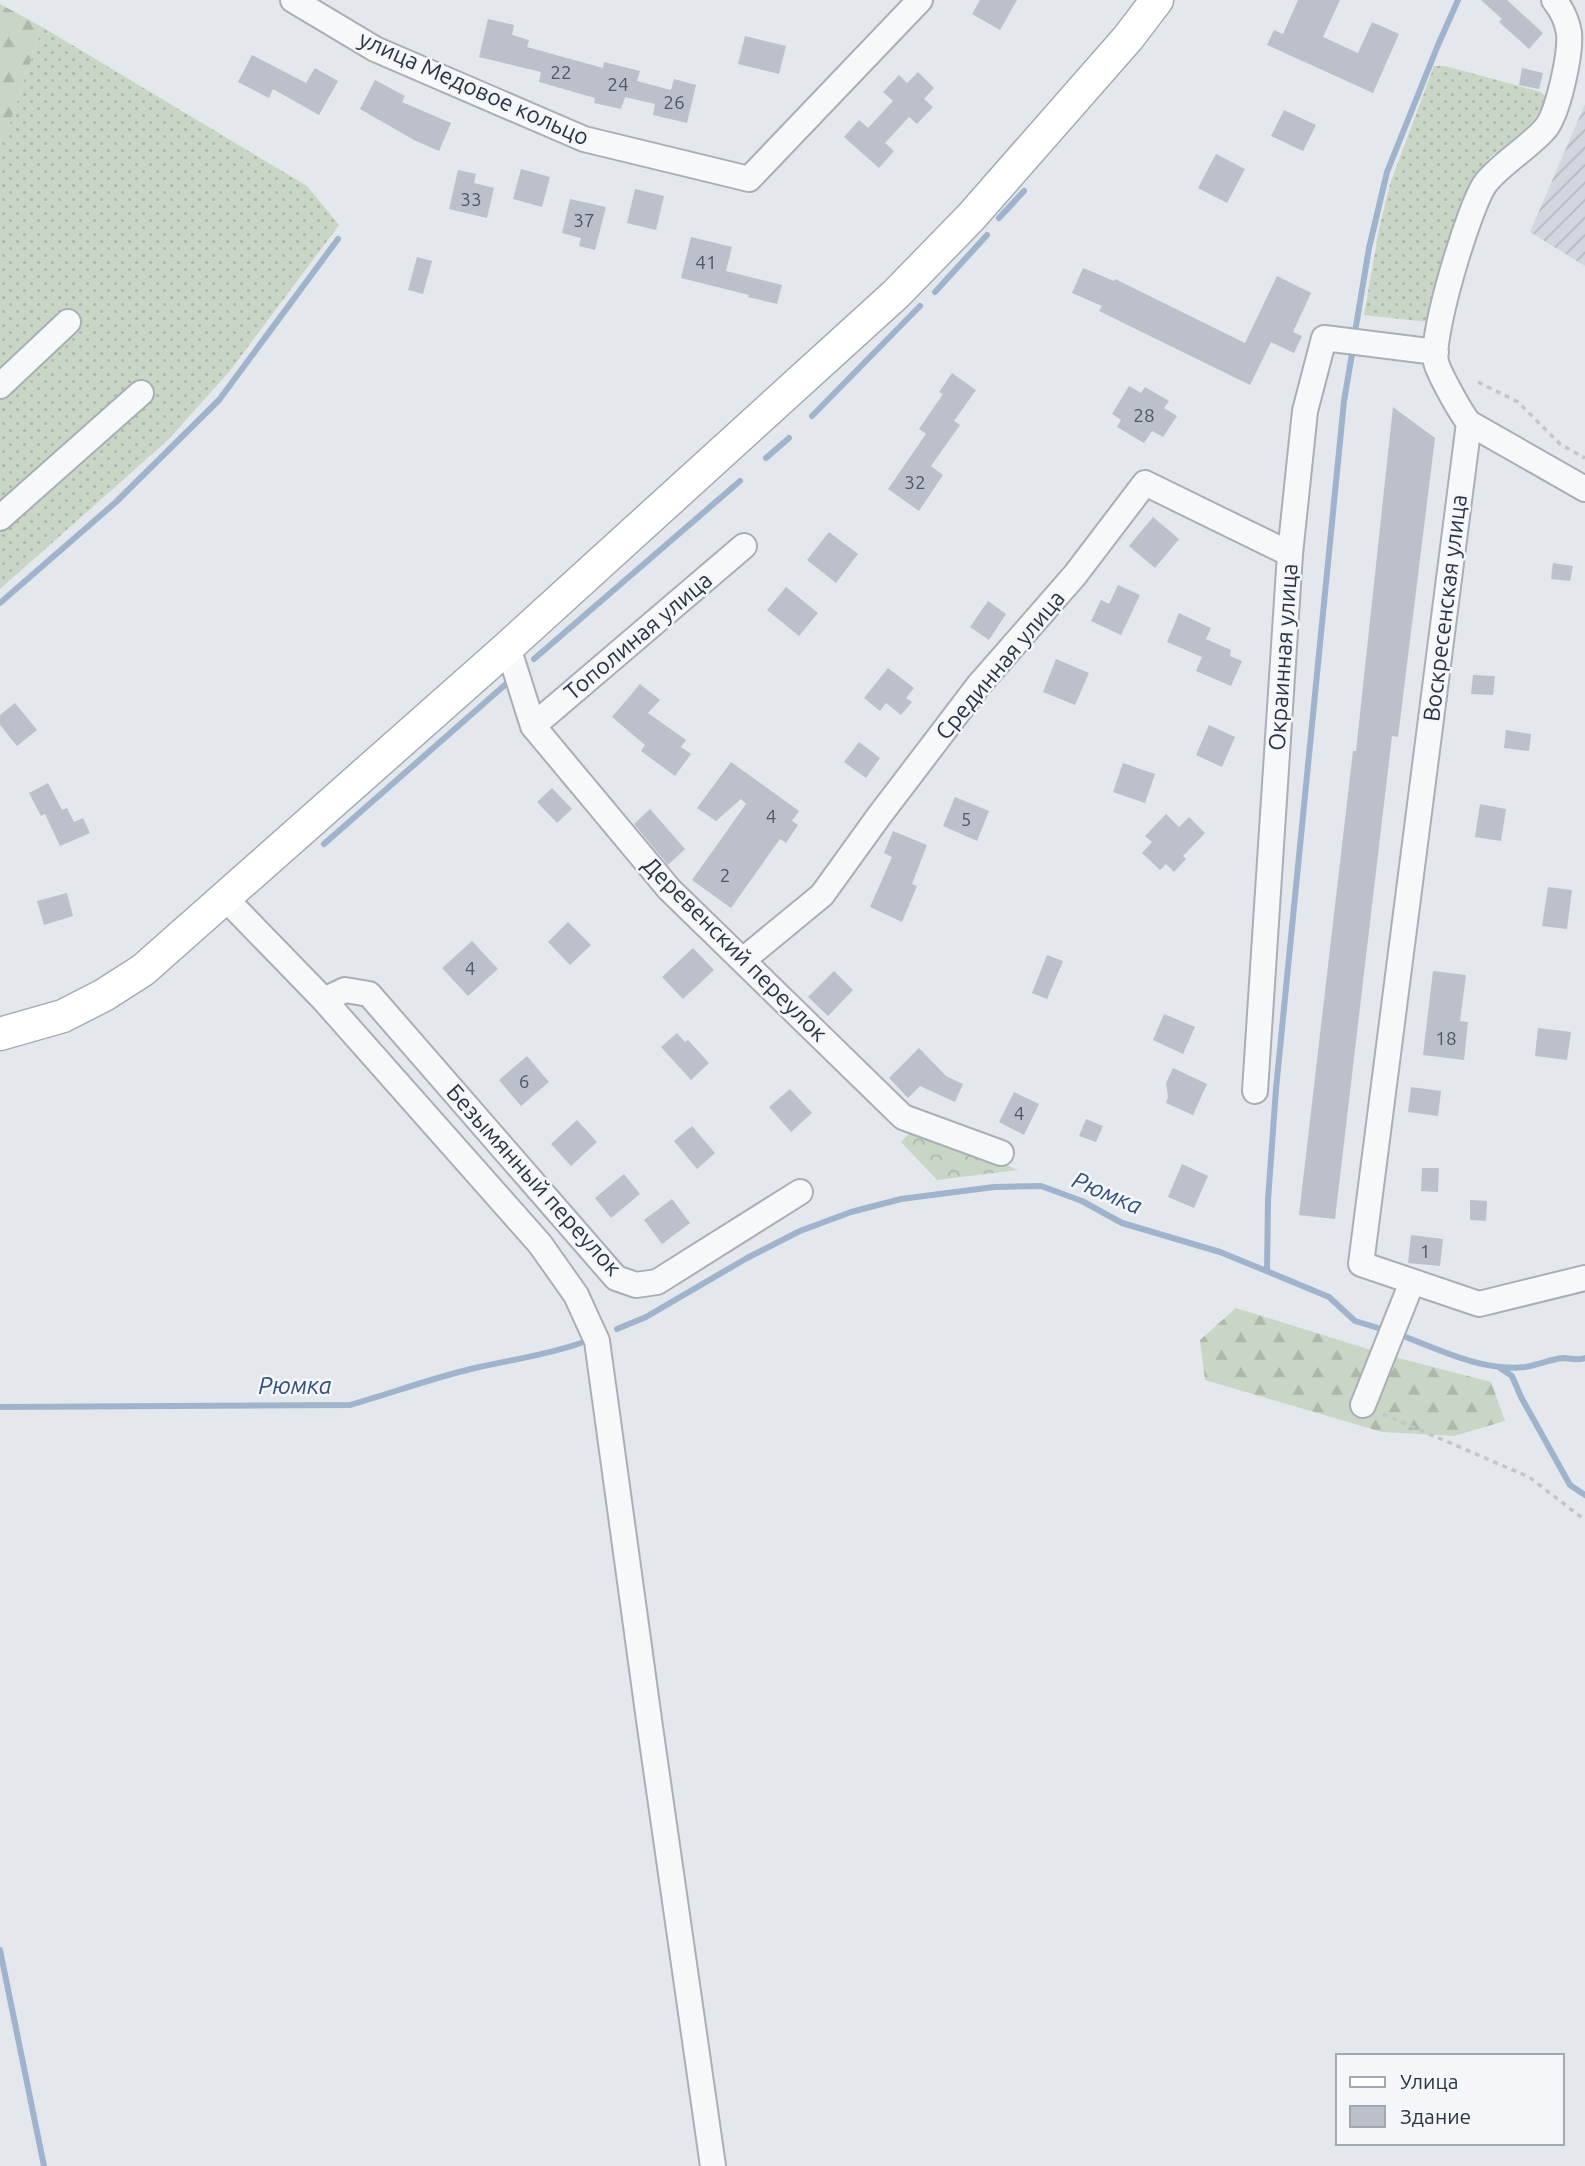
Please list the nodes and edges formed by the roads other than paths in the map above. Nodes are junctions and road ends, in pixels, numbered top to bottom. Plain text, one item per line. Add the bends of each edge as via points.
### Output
1 (293, 0) edge
2 (920, 0) edge
3 (1157, 0) edge
4 (1554, 0) edge
5 (1575, 74) edge
6 (68, 322) dead end
7 (1436, 352) junction
8 (0, 386) edge
9 (141, 393) dead end
10 (1469, 423) junction
11 (1585, 489) edge
12 (0, 518) edge
13 (744, 546) dead end
14 (1290, 554) junction
15 (508, 647) junction
16 (533, 726) junction
17 (225, 898) junction
18 (743, 960) junction
19 (324, 1000) junction
20 (0, 1034) edge
21 (1255, 1091) dead end
22 (1001, 1153) dead end
23 (800, 1192) dead end
24 (1585, 1278) edge
25 (1412, 1282) junction
26 (1363, 1405) road end
27 (713, 2166) edge

1 - 2 street, улица Медовое кольцо via 375,49 584,139 749,179
3 - 15 main road via 994,192 896,295
4 - 5 street via 1563,12
5 - 7 street via 1546,129 1486,183 1470,213 1436,333
6 - 8 street
7 - 10 street via 1436,362
7 - 14 street, Окраинная улица via 1324,338 1305,411
9 - 12 street
10 - 11 street
10 - 25 street, Воскресенская улица via 1361,1264
13 - 16 street, Тополиная улица
14 - 18 street, Срединная улица via 1145,482 1075,575 978,686 822,895
14 - 21 street, Окраинная улица
15 - 16 street, Деревенский переулок
15 - 17 main road
16 - 18 street, Деревенский переулок via 669,889
17 - 19 street
17 - 20 main road via 143,970 104,995 63,1016
18 - 22 street, Деревенский переулок via 903,1117
19 - 23 street, Безымянный переулок via 345,990 369,994 617,1278 636,1285 657,1282
19 - 27 street via 540,1244 576,1294 597,1341
24 - 25 street via 1479,1304
25 - 26 street

